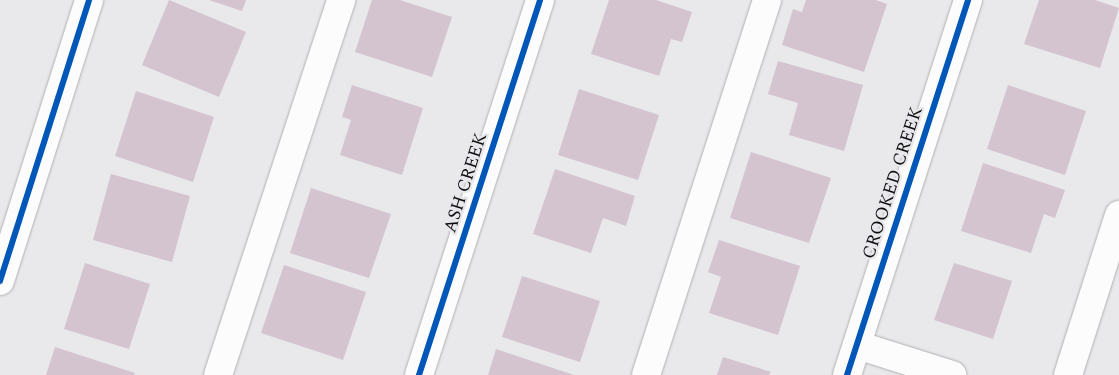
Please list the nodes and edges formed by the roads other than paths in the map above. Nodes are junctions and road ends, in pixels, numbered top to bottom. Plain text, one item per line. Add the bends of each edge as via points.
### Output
1 (89, 0) edge
2 (342, 0) edge
3 (540, 0) edge
4 (767, 0) edge
5 (968, 0) edge
6 (1119, 215) edge
7 (0, 281) edge
8 (856, 345) junction
9 (218, 375) edge
10 (420, 375) edge
11 (646, 375) edge
12 (847, 375) edge
13 (952, 375) edge
14 (1068, 375) edge

1 - 7 street
2 - 9 street
3 - 10 street, ASH CREEK
4 - 11 street
5 - 8 street, CROOKED CREEK
6 - 14 street
8 - 12 street, CROOKED CREEK
8 - 13 street

